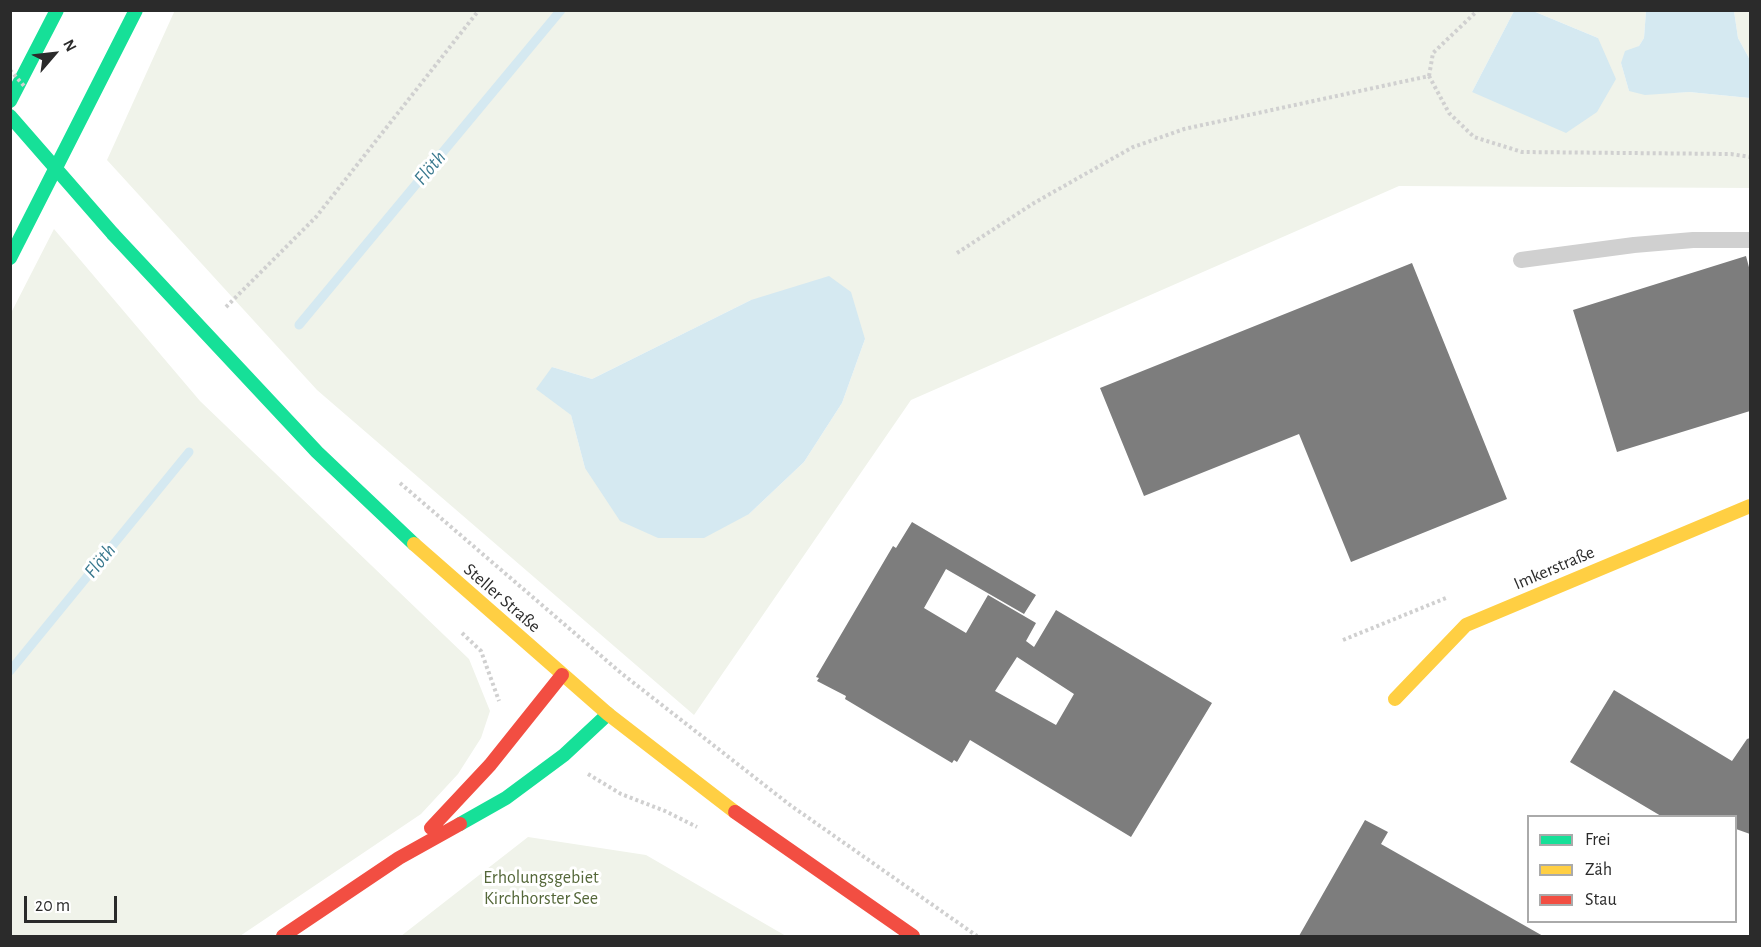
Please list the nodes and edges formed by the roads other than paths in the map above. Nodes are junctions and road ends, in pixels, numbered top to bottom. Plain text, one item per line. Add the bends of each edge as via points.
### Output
1 (57, 10) edge
2 (136, 10) edge
3 (10, 101) edge
4 (10, 116) edge
5 (1750, 240) edge
6 (10, 258) edge
7 (1521, 260) dead end
8 (1750, 506) edge
9 (562, 675) junction
10 (1395, 699) dead end
11 (608, 714) junction
12 (399, 858) junction
13 (283, 936) edge
14 (913, 936) edge

1 - 3 main road
2 - 6 main road
4 - 9 main road, Steller Straße, bridge via 113,234 318,452 414,544
5 - 7 lane via 1634,245
8 - 10 main road, Imkerstraße via 1466,625
9 - 11 main road, Steller Straße
9 - 12 main road via 490,765
11 - 12 main road via 564,755 506,798
11 - 14 main road, Steller Straße via 729,808
12 - 13 main road

